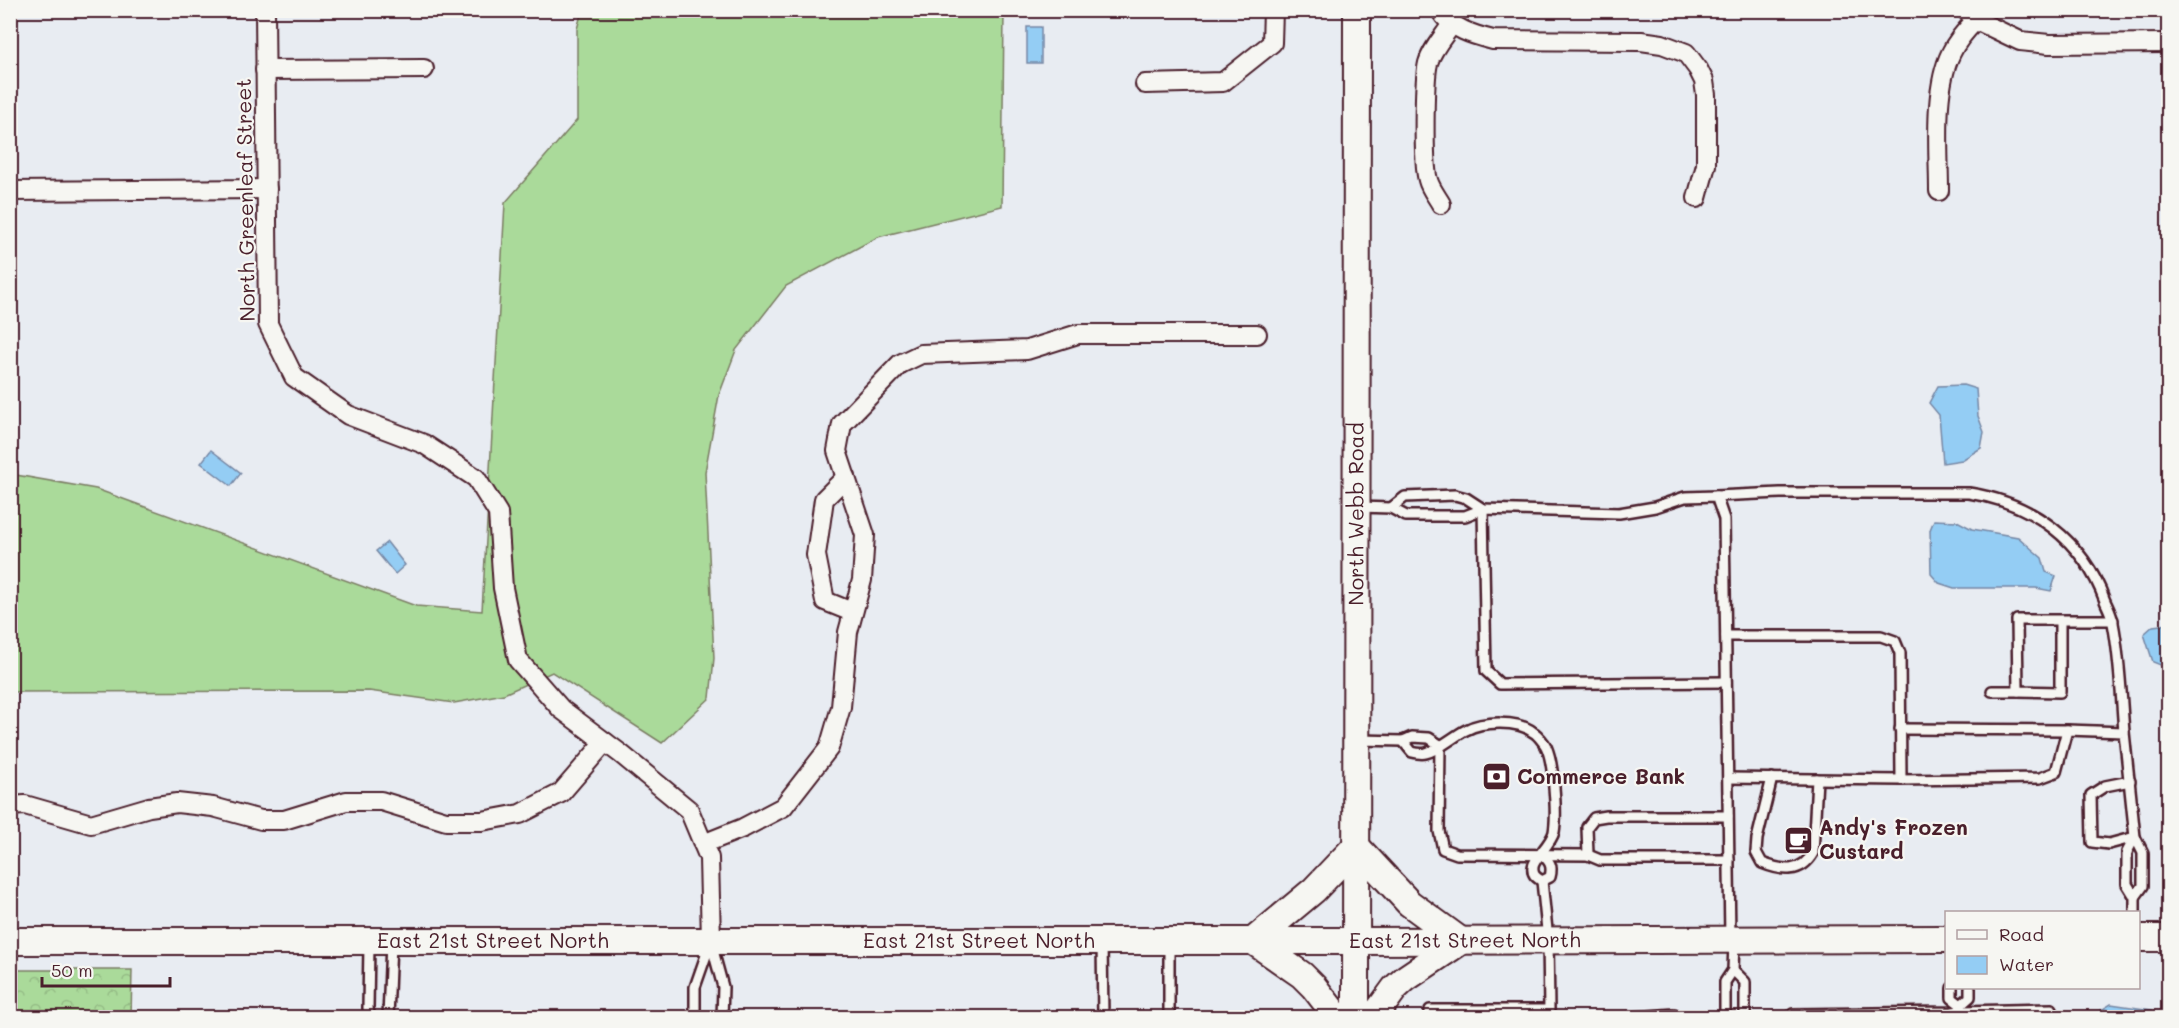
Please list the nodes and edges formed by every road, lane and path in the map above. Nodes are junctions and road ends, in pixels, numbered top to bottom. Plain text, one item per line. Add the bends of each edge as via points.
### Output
1 (264, 10) edge
2 (1273, 10) edge
3 (1357, 10) edge
4 (1971, 15) edge
5 (1446, 17) edge
6 (2169, 43) edge
7 (424, 69) dead end
8 (265, 70) junction
9 (1145, 84) dead end
10 (267, 189) junction
11 (10, 191) edge
12 (1938, 191) dead end
13 (1697, 198) dead end
14 (1441, 204) dead end
15 (1257, 334) dead end
16 (846, 477) junction
17 (1716, 496) junction
18 (1357, 507) junction
19 (1391, 508) junction
20 (1483, 509) junction
21 (852, 612) junction
22 (2113, 620) junction
23 (2060, 621) junction
24 (1726, 636) junction
25 (1726, 682) junction
26 (1992, 691) dead end
27 (2018, 691) junction
28 (1900, 729) junction
29 (2067, 730) junction
30 (2124, 732) junction
31 (1356, 740) junction
32 (1403, 741) junction
33 (605, 742) junction
34 (1440, 745) junction
35 (1728, 778) junction
36 (1772, 778) junction
37 (1817, 778) junction
38 (1901, 780) junction
39 (2130, 781) junction
40 (10, 806) edge
41 (1728, 816) junction
42 (2135, 837) junction
43 (703, 844) junction
44 (1356, 846) junction
45 (1542, 854) junction
46 (1588, 855) junction
47 (1729, 860) junction
48 (1542, 881) junction
49 (2135, 897) junction
50 (2135, 911) edge
51 (2140, 938) edge
52 (2169, 938) edge
53 (1945, 939) edge
54 (1548, 940) junction
55 (1732, 940) junction
56 (10, 941) edge
57 (380, 941) junction
58 (711, 941) junction
59 (1102, 941) junction
60 (1169, 941) junction
61 (1253, 941) junction
62 (1356, 941) junction
63 (1461, 941) junction
64 (1733, 970) junction
65 (1952, 989) edge
66 (1970, 989) edge
67 (2052, 1009) dead end
68 (1957, 1011) edge
69 (1465, 1014) edge
70 (1487, 1014) edge
71 (1507, 1014) edge
72 (1528, 1014) edge
73 (1551, 1014) edge
74 (1892, 1015) edge
75 (1843, 1016) edge
76 (370, 1017) edge
77 (388, 1017) edge
78 (695, 1017) edge
79 (722, 1017) edge
80 (1103, 1017) edge
81 (1169, 1017) edge
82 (1338, 1017) edge
83 (1356, 1017) edge
84 (1373, 1017) edge
85 (1430, 1017) edge
86 (1622, 1017) edge
87 (1679, 1017) edge
88 (1725, 1017) edge
89 (1745, 1017) edge
90 (1793, 1017) edge

1 - 8 street, North Greenleaf Street
2 - 9 street via 1272,43 1223,82
3 - 18 main road, North Webb Road
4 - 6 street via 2020,41
4 - 12 street via 1951,52 1940,88
5 - 13 street via 1473,35 1493,40 1641,41 1686,53 1704,81 1706,96 1706,165
5 - 14 street via 1428,64 1426,83 1425,157 1428,180
7 - 8 street
8 - 10 street, North Greenleaf Street
10 - 11 street
10 - 33 street, North Greenleaf Street via 268,324 294,377 348,415 424,444 476,478 498,513 503,588 518,660 561,709
15 - 16 street via 1078,334 1027,350 921,354 900,364 842,424 837,452
16 - 21 street via 865,535 862,580
16 - 21 street via 824,499 816,555 825,601
17 - 20 lane via 1685,497 1619,513
17 - 22 lane via 1969,493 1995,497 2037,517 2076,548 2099,585
17 - 24 lane via 1724,519
18 - 19 lane
18 - 31 main road, North Webb Road
19 - 20 lane via 1406,516 1465,516
19 - 20 lane via 1405,497 1455,495
20 - 25 lane via 1486,671 1500,684
21 - 43 street via 841,707 829,748 783,807
22 - 23 lane
22 - 30 lane
23 - 27 lane via 2018,620
23 - 27 lane via 2060,692
24 - 25 lane
24 - 28 lane via 1881,636 1895,641 1900,653
25 - 35 lane
26 - 27 lane
28 - 29 lane
28 - 38 lane
29 - 30 lane
29 - 38 lane via 2056,772 2040,778
30 - 39 lane
31 - 32 lane
31 - 44 main road, North Webb Road
32 - 34 lane via 1429,738
32 - 34 lane via 1412,752 1425,754
33 - 40 street via 561,793 520,814 482,821 446,821 381,801 346,801 284,820 261,820 213,807 177,803 91,824 25,806
33 - 43 street, North Greenleaf Street via 689,810
34 - 45 lane via 1439,831 1443,849 1457,854
34 - 45 lane via 1469,728 1487,724 1517,724 1532,731 1546,745 1554,833
35 - 36 lane
35 - 41 lane
36 - 37 lane
36 - 37 lane via 1756,852 1762,863 1787,870 1799,868 1813,853
37 - 38 lane
39 - 42 lane
39 - 42 lane via 2105,786 2091,795 2092,842 2109,844
41 - 46 lane via 1594,818 1587,827
41 - 47 lane
42 - 49 lane via 2142,853 2143,886
42 - 49 lane via 2127,852 2127,884
43 - 58 street, North Greenleaf Street via 709,858
44 - 61 main road via 1314,890
44 - 62 main road, North Webb Road
44 - 63 main road via 1409,903
45 - 46 lane
45 - 48 lane via 1532,869
45 - 48 lane via 1552,870 1550,877
46 - 47 lane via 1599,860
47 - 55 lane
48 - 54 lane
49 - 50 lane
51 - 52 main road
53 - 55 main road, East 21st Street North
54 - 55 main road, East 21st Street North
54 - 63 main road, East 21st Street North
54 - 73 lane
55 - 64 lane
56 - 57 main road, East 21st Street North
57 - 58 main road, East 21st Street North
57 - 76 lane via 368,1008
57 - 77 lane
58 - 59 main road, East 21st Street North
58 - 78 lane via 695,987
58 - 79 lane via 723,987
59 - 60 main road, East 21st Street North
59 - 80 lane
60 - 61 main road, East 21st Street North
60 - 81 lane
61 - 62 main road, East 21st Street North
61 - 82 main road via 1302,975
62 - 63 main road, East 21st Street North
62 - 83 main road, North Webb Road
63 - 84 main road via 1406,978
64 - 88 lane via 1725,982
64 - 89 lane via 1745,982
65 - 68 lane
66 - 68 lane via 1970,997
67 - 68 lane
68 - 74 lane
69 - 70 lane
69 - 85 lane via 1430,1011
70 - 71 lane
71 - 72 lane
72 - 73 lane
74 - 75 lane
75 - 90 lane
86 - 87 lane

